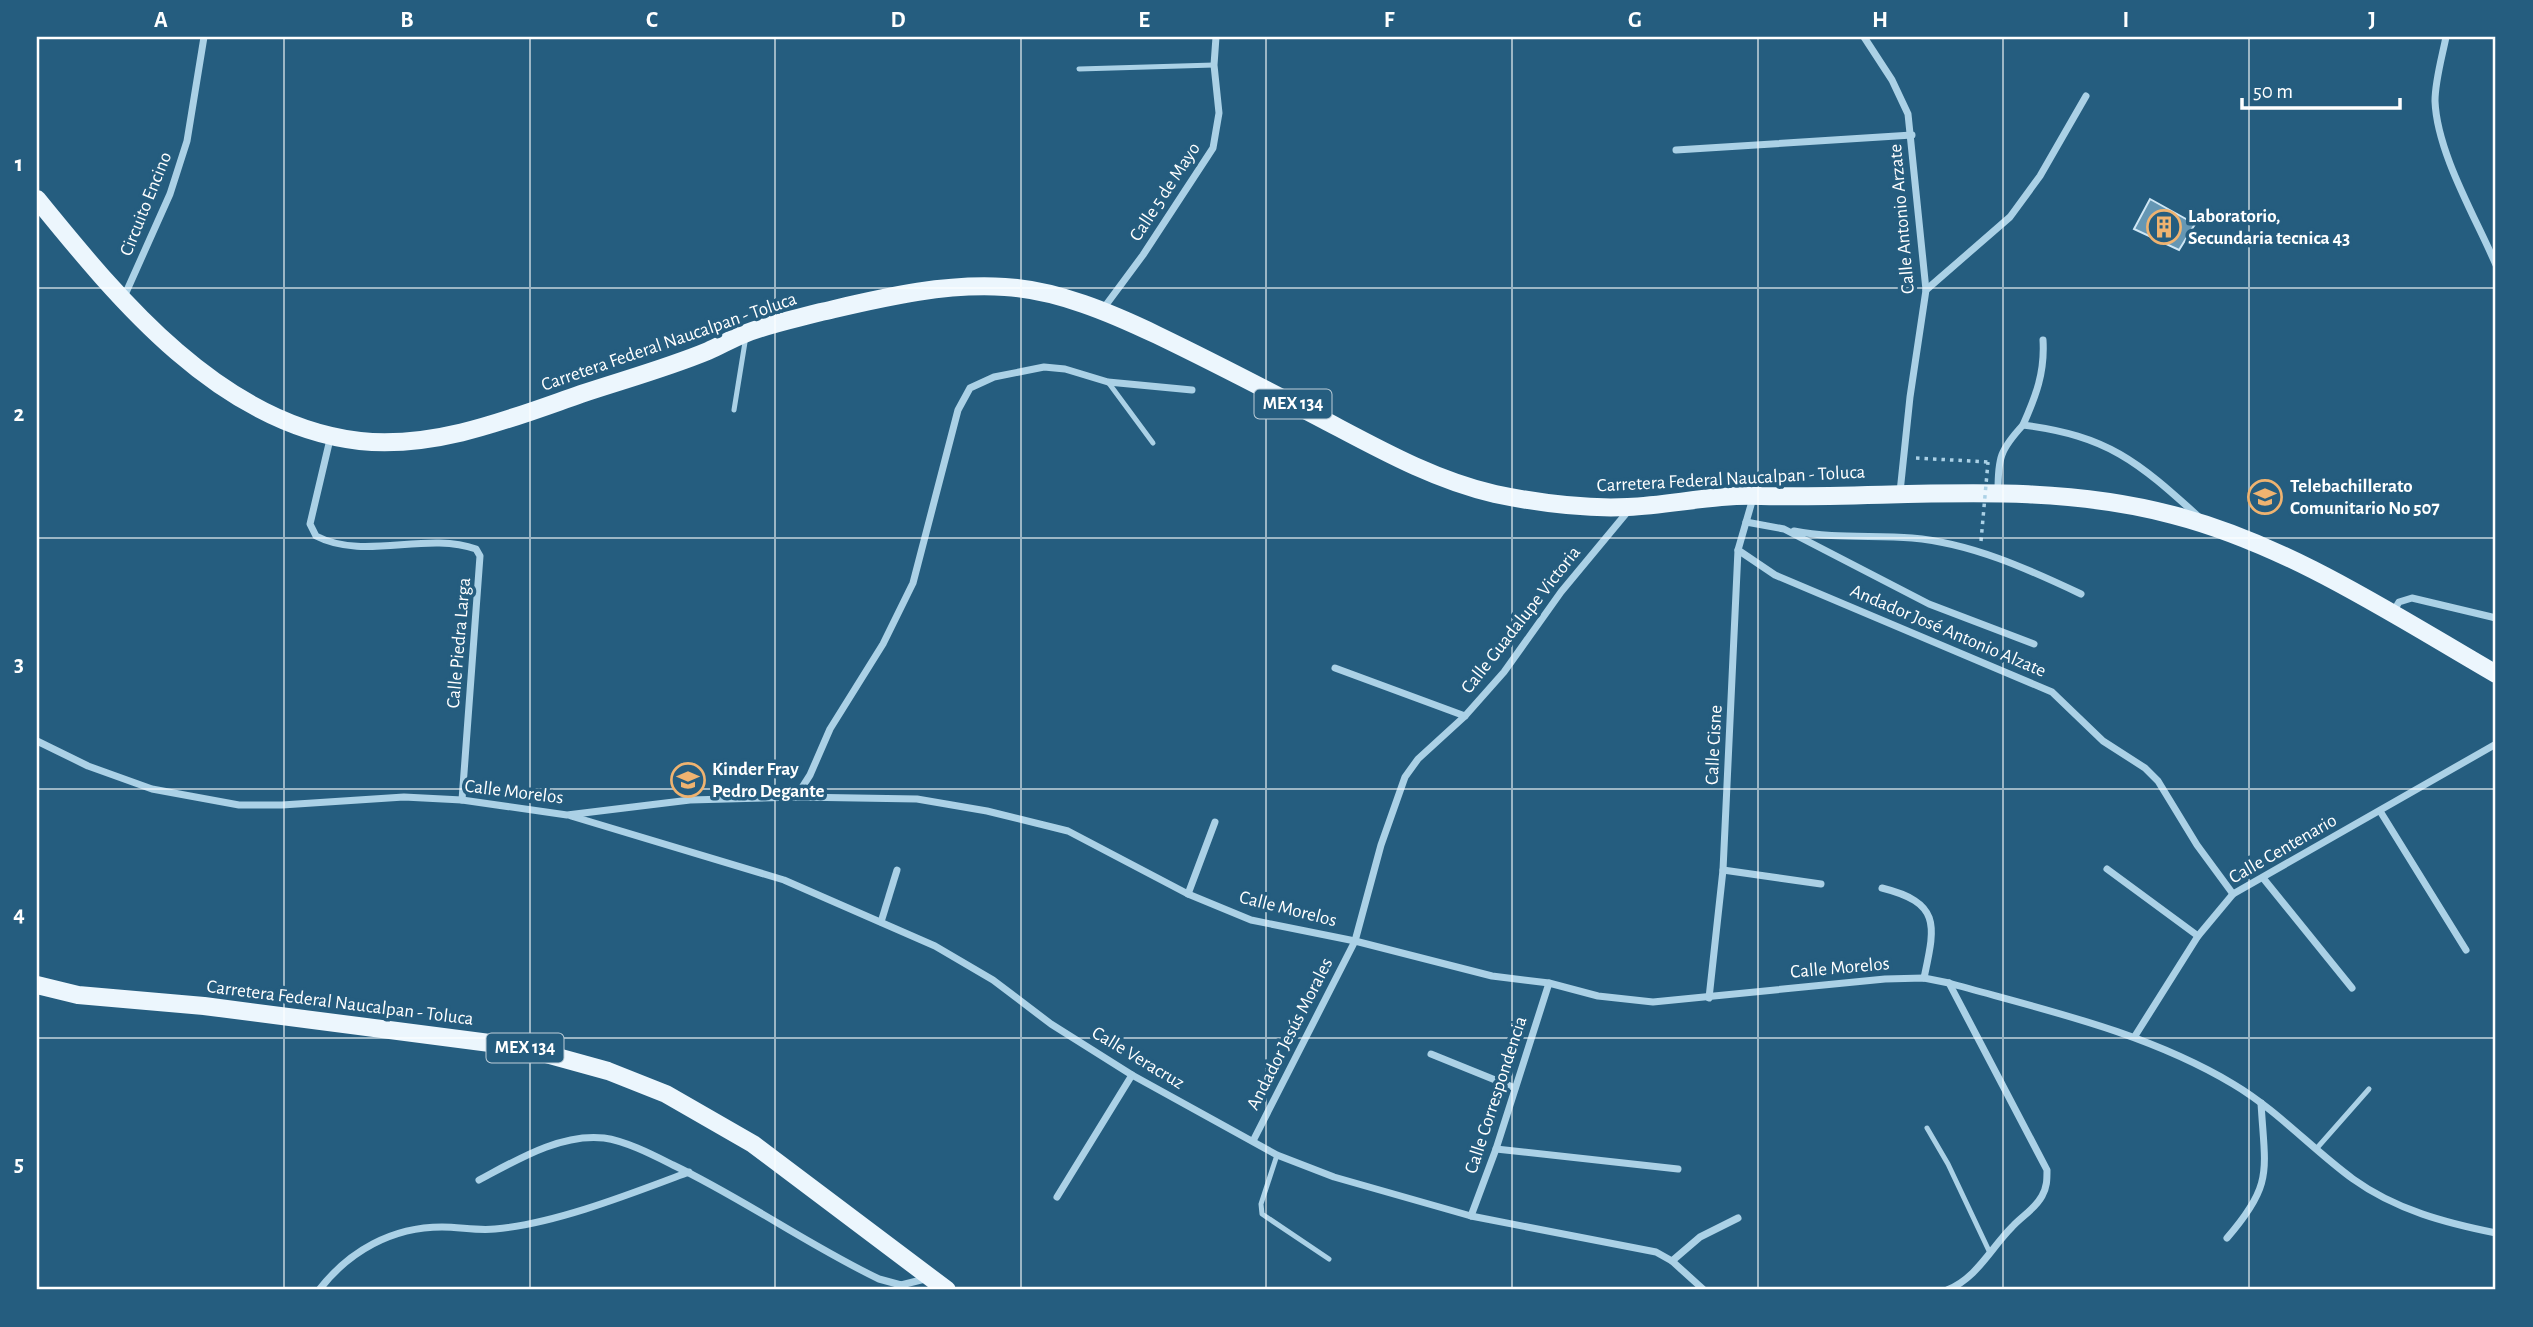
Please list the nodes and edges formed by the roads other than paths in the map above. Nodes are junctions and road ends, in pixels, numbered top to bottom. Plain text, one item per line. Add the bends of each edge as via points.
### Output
1 (204, 37) edge
2 (1216, 37) edge
3 (1864, 37) edge
4 (2446, 37) edge
5 (1214, 65) junction
6 (1079, 69) dead end
7 (2086, 96) dead end
8 (1912, 135) junction
9 (1676, 150) dead end
10 (37, 199) edge
11 (2496, 265) edge
12 (1926, 290) junction
13 (124, 297) junction
14 (1102, 309) junction
15 (747, 333) junction
16 (2043, 340) dead end
17 (1108, 382) junction
18 (1192, 390) dead end
19 (734, 410) dead end
20 (2023, 425) junction
21 (332, 434) junction
22 (1153, 443) dead end
23 (1998, 492) junction
24 (1900, 493) junction
25 (1754, 495) junction
26 (1632, 507) junction
27 (1746, 523) junction
28 (2209, 526) junction
29 (1784, 529) junction
30 (1738, 550) junction
31 (2081, 594) dead end
32 (2392, 614) junction
33 (2496, 618) edge
34 (2034, 644) dead end
35 (1335, 668) dead end
36 (2496, 674) edge
37 (1465, 716) junction
38 (37, 741) edge
39 (2496, 744) edge
40 (796, 797) junction
41 (462, 800) junction
42 (2380, 811) junction
43 (567, 816) junction
44 (1215, 822) dead end
45 (2107, 869) dead end
46 (897, 870) dead end
47 (1723, 870) junction
48 (2263, 878) junction
49 (1821, 884) dead end
50 (1882, 888) dead end
51 (1188, 894) junction
52 (2233, 894) junction
53 (881, 922) junction
54 (2198, 936) junction
55 (1355, 941) junction
56 (2466, 950) dead end
57 (1924, 978) junction
58 (1549, 983) junction
59 (1949, 983) junction
60 (37, 985) edge
61 (2352, 988) dead end
62 (1709, 998) junction
63 (2135, 1036) junction
64 (1431, 1054) dead end
65 (1132, 1075) junction
66 (1516, 1088) junction
67 (2369, 1089) dead end
68 (2261, 1103) junction
69 (1927, 1128) dead end
70 (1253, 1141) junction
71 (2317, 1148) junction
72 (1496, 1149) junction
73 (1277, 1154) junction
74 (1678, 1169) dead end
75 (689, 1172) junction
76 (479, 1180) dead end
77 (1058, 1197) dead end
78 (1471, 1216) junction
79 (1738, 1218) dead end
80 (2496, 1233) edge
81 (2227, 1238) dead end
82 (1990, 1253) junction
83 (1329, 1259) dead end
84 (1672, 1261) junction
85 (930, 1278) junction
86 (319, 1290) edge
87 (947, 1290) edge
88 (1704, 1290) edge
89 (1947, 1290) edge

1 - 13 street, Circuito Encino via 187,141 170,194
2 - 5 street, Calle 5 de Mayo
3 - 8 street, Calle Antonio Arzate via 1892,80
4 - 11 street via 2435,101 2441,130
5 - 6 lane
5 - 14 street, Calle 5 de Mayo via 1219,113 1213,148 1178,205
7 - 12 street via 2040,176 2010,217
8 - 9 street
8 - 12 street, Calle Antonio Arzate
10 - 13 main road, Carretera Federal Naucalpan - Toluca / MEX 134
12 - 24 street, Calle Antonio Arzate
13 - 21 main road, Carretera Federal Naucalpan - Toluca / MEX 134 via 180,354 219,384 281,418
14 - 15 main road, Carretera Federal Naucalpan - Toluca / MEX 134 via 1013,287 959,287 875,299
14 - 26 main road, Carretera Federal Naucalpan - Toluca / MEX 134 via 1442,478 1543,502
15 - 19 lane
15 - 21 main road, Carretera Federal Naucalpan - Toluca / MEX 134 via 706,352 466,432 385,441
16 - 20 street via 2039,390
17 - 18 street
17 - 22 lane
17 - 40 street via 1044,367 993,377 970,388 958,410 913,583
20 - 23 street via 2000,453
20 - 28 street via 2088,438 2125,455
21 - 41 street, Calle Piedra Larga via 310,524 316,536 344,544 452,544 476,549 480,556
23 - 24 main road, Carretera Federal Naucalpan - Toluca / MEX 134
23 - 28 main road, Carretera Federal Naucalpan - Toluca / MEX 134 via 2137,508
24 - 25 main road, Carretera Federal Naucalpan - Toluca / MEX 134
25 - 26 main road, Carretera Federal Naucalpan - Toluca / MEX 134
25 - 27 street, Calle Cisne
26 - 37 street, Calle Guadalupe Victoria
27 - 29 street
27 - 30 street, Calle Cisne
28 - 32 main road, Carretera Federal Naucalpan - Toluca / MEX 134 via 2284,557
29 - 31 street via 1838,538 1912,538 1952,546 2033,572
29 - 34 street via 1929,604
30 - 47 street, Calle Cisne
30 - 52 street, Andador José Antonio Alzate via 1775,575 2052,692 2103,741 2158,781
32 - 33 street via 2399,602 2412,598
32 - 36 main road, Carretera Federal Naucalpan - Toluca / MEX 134
35 - 37 street
37 - 55 street, Calle Guadalupe Victoria via 1405,777
38 - 41 street, Calle Morelos via 152,789 239,805 404,797
39 - 42 street, Calle Centenario
40 - 43 street, Calle Morelos via 690,800
40 - 51 street, Calle Morelos via 917,799 1014,817 1068,831
41 - 43 street, Calle Morelos
42 - 48 street, Calle Centenario
42 - 56 street
43 - 53 street, Calle Veracruz via 784,880
44 - 51 street
45 - 54 street
46 - 53 street
47 - 49 street
47 - 62 street, Calle Cisne
48 - 52 street, Calle Centenario
48 - 61 street
50 - 57 street via 1921,903 1934,934
51 - 55 street, Calle Morelos via 1251,919
52 - 54 street, Calle Centenario
53 - 65 street, Calle Veracruz via 935,946 993,980 1051,1024
54 - 63 street, Calle Centenario
55 - 58 street, Calle Morelos via 1492,976
55 - 70 street, Andador Jesús Morales
57 - 59 street, Calle Morelos
57 - 62 street, Calle Morelos
58 - 62 street, Calle Morelos via 1598,996 1653,1002
58 - 66 street, Calle Correspondencia
59 - 63 street, Calle Morelos
59 - 82 street via 2047,1170 2048,1182 2036,1205
60 - 85 main road, Carretera Federal Naucalpan - Toluca / MEX 134 via 78,995 204,1006 521,1047 585,1063 666,1094 753,1144
63 - 68 street, Calle Morelos
64 - 66 street
65 - 70 street, Calle Veracruz
65 - 77 street
66 - 72 street, Calle Correspondencia
67 - 71 lane
68 - 71 street, Calle Morelos
68 - 81 street via 2263,1187 2252,1209
69 - 82 lane
70 - 73 street, Calle Veracruz
71 - 80 street, Calle Morelos via 2354,1180 2399,1205 2438,1220
72 - 74 street
72 - 78 street, Calle Correspondencia
73 - 78 street, Calle Veracruz via 1334,1177
73 - 83 lane via 1262,1214
75 - 76 street via 604,1138 564,1142
75 - 85 street via 879,1279 901,1285
75 - 86 street via 621,1198 495,1229 439,1227 387,1235 354,1255
78 - 84 street, Calle Veracruz via 1634,1245
79 - 84 street via 1699,1237
82 - 89 street via 1975,1272
84 - 88 street, Calle Veracruz
85 - 87 main road, Carretera Federal Naucalpan - Toluca / MEX 134

